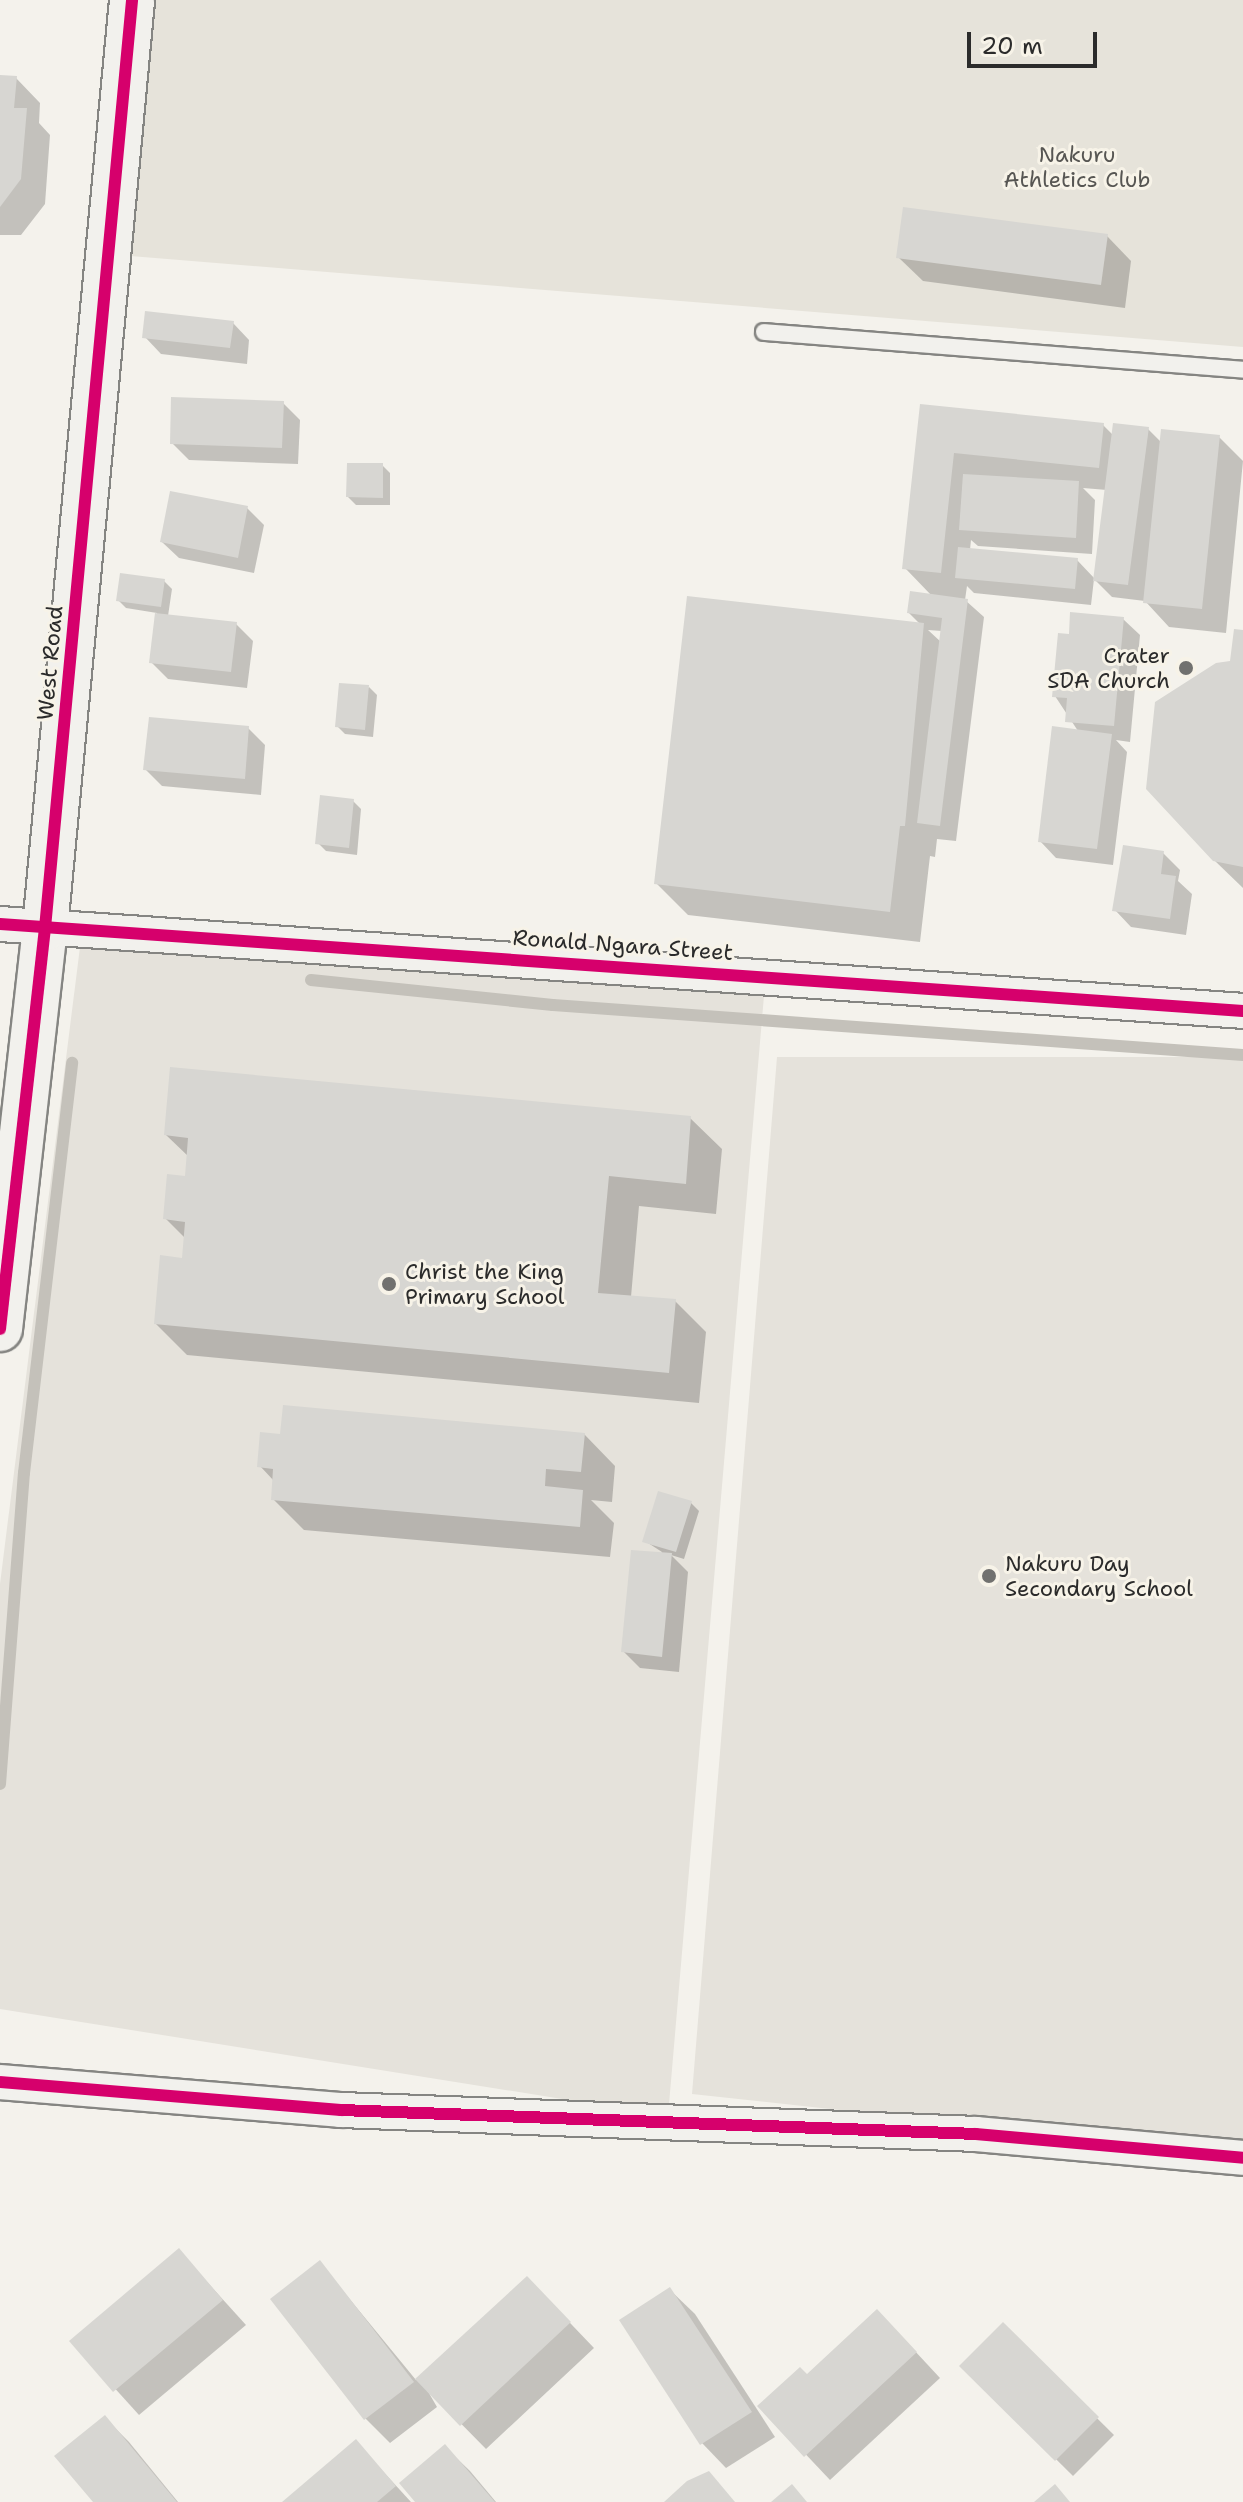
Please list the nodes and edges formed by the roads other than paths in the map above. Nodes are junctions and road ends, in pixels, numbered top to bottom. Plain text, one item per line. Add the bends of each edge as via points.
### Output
1 (132, 0) edge
2 (764, 332) dead end
3 (1243, 370) edge
4 (0, 924) edge
5 (45, 928) junction
6 (1243, 1011) edge
7 (0, 1329) edge
8 (0, 2082) edge
9 (1243, 2158) edge

1 - 5 street, West Road
2 - 3 lane
4 - 5 street, Ronald Ngara Street
5 - 6 street, Ronald Ngara Street
5 - 7 street, West Road
8 - 9 street via 341,2110 976,2134

